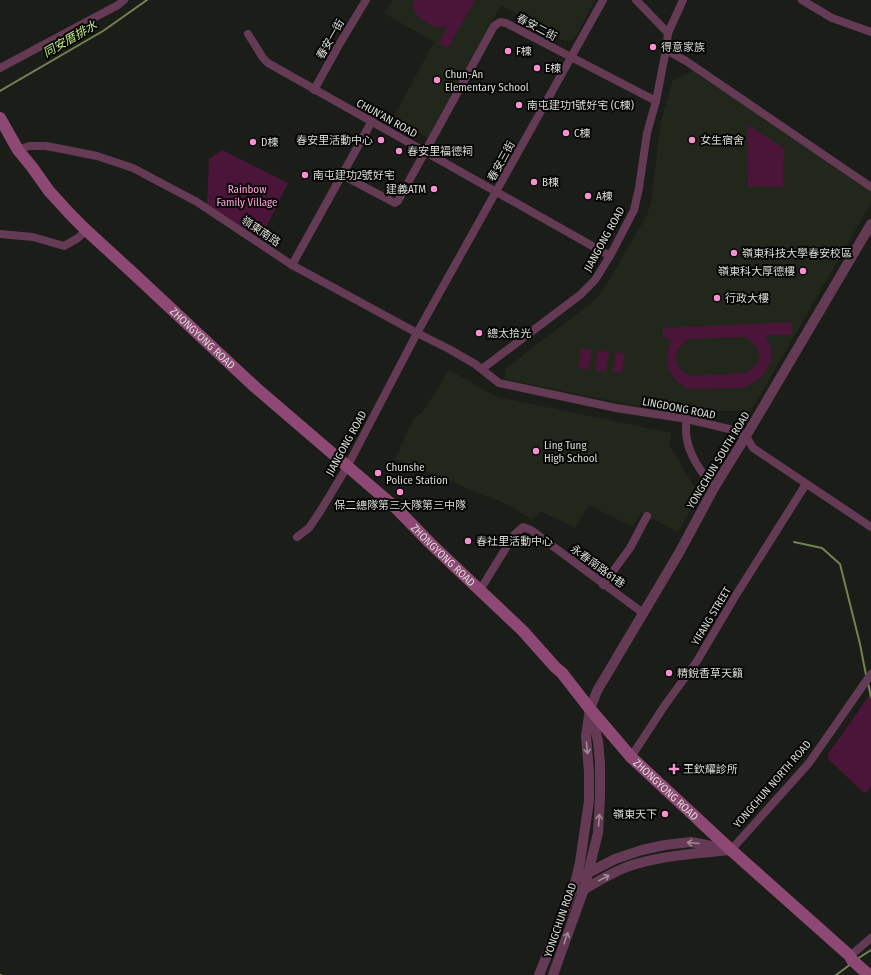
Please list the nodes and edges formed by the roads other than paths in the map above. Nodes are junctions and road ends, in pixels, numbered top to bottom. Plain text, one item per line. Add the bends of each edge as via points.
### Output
1 (124, 0) edge
2 (366, 0) edge
3 (603, 0) edge
4 (636, 0) edge
5 (683, 0) edge
6 (802, 0) edge
7 (871, 32) edge
8 (668, 33) junction
9 (248, 34) dead end
10 (666, 50) junction
11 (571, 58) junction
12 (0, 68) edge
13 (314, 90) junction
14 (656, 101) junction
15 (0, 118) edge
16 (372, 121) junction
17 (18, 150) junction
18 (425, 152) junction
19 (342, 175) junction
20 (871, 186) edge
21 (496, 192) junction
22 (871, 224) edge
23 (86, 230) junction
24 (0, 234) edge
25 (610, 256) junction
26 (292, 265) junction
27 (418, 333) junction
28 (482, 369) junction
29 (686, 419) junction
30 (746, 436) junction
31 (347, 467) junction
32 (806, 484) junction
33 (714, 488) junction
34 (647, 516) dead end
35 (871, 527) edge
36 (297, 537) dead end
37 (603, 584) junction
38 (480, 590) junction
39 (643, 613) junction
40 (871, 674) edge
41 (590, 709) junction
42 (631, 757) junction
43 (731, 850) junction
44 (588, 872) junction
45 (576, 880) junction
46 (584, 889) junction
47 (570, 896) junction
48 (871, 938) edge
49 (851, 958) junction
50 (868, 973) edge
51 (539, 975) edge
52 (553, 975) edge

1 - 12 street
2 - 13 street, 春安一街
3 - 11 street, 春安三街
4 - 8 street
5 - 8 street, JIANGONG ROAD
6 - 7 street via 832,18
8 - 10 street, JIANGONG ROAD
9 - 13 street, CHUN’AN ROAD via 262,58
10 - 14 street, JIANGONG ROAD
10 - 20 street
11 - 14 street, 春安二街
11 - 18 street, 春安二街 via 500,22 494,26
11 - 21 street, 春安三街
13 - 16 street, CHUN’AN ROAD
14 - 25 street, JIANGONG ROAD via 647,133 634,210
15 - 17 main road, ZHONGYONG ROAD
16 - 18 street, CHUN’AN ROAD
16 - 19 street
17 - 23 main road, ZHONGYONG ROAD via 60,204
17 - 26 street, 嶺東南路 via 29,146 46,146 98,156 133,168 197,202
18 - 19 street, 春安二街 via 395,203
18 - 21 street, CHUN’AN ROAD
19 - 26 street
21 - 25 street, CHUN’AN ROAD
21 - 27 street, 春安三街
22 - 30 street, YONGCHUN SOUTH ROAD
23 - 24 street via 64,246 33,237
23 - 31 main road, ZHONGYONG ROAD via 255,387
25 - 28 street, JIANGONG ROAD via 595,280 580,295
26 - 27 street, 嶺東南路
27 - 28 street, 嶺東南路
27 - 31 street, JIANGONG ROAD
28 - 29 street, LINGDONG ROAD via 499,383 616,408
29 - 30 street, LINGDONG ROAD via 729,429
29 - 33 street via 690,449 699,468
30 - 32 street via 753,448
30 - 33 street, YONGCHUN SOUTH ROAD
31 - 36 street, JIANGONG ROAD via 309,528
31 - 38 main road, ZHONGYONG ROAD via 396,508
32 - 35 street
32 - 42 street, YIFANG STREET via 697,661
33 - 39 street, YONGCHUN SOUTH ROAD
34 - 37 street via 630,548
37 - 38 street, 永春南路61巷 via 531,530 523,527 514,535
37 - 39 street, 永春南路61巷
38 - 41 main road, ZHONGYONG ROAD via 562,673
39 - 41 street, YONGCHUN SOUTH ROAD via 597,691
40 - 43 street, YONGCHUN NORTH ROAD via 809,763
41 - 42 main road, ZHONGYONG ROAD
44 -> 41 street via 598,833 600,798 598,741
41 -> 45 street, YONGCHUN SOUTH ROAD via 586,736 589,801
42 - 43 main road, ZHONGYONG ROAD
43 -> 44 street via 691,842 665,845 615,859
46 -> 43 street via 636,864 667,857
43 - 49 main road, ZHONGYONG ROAD
44 - 45 street
44 - 46 street, YONGCHUN ROAD
45 - 47 street, YONGCHUN ROAD
46 - 47 street
52 -> 46 street, YONGCHUN ROAD
47 - 51 street, YONGCHUN ROAD
48 - 49 street
49 - 50 main road, ZHONGYONG ROAD

